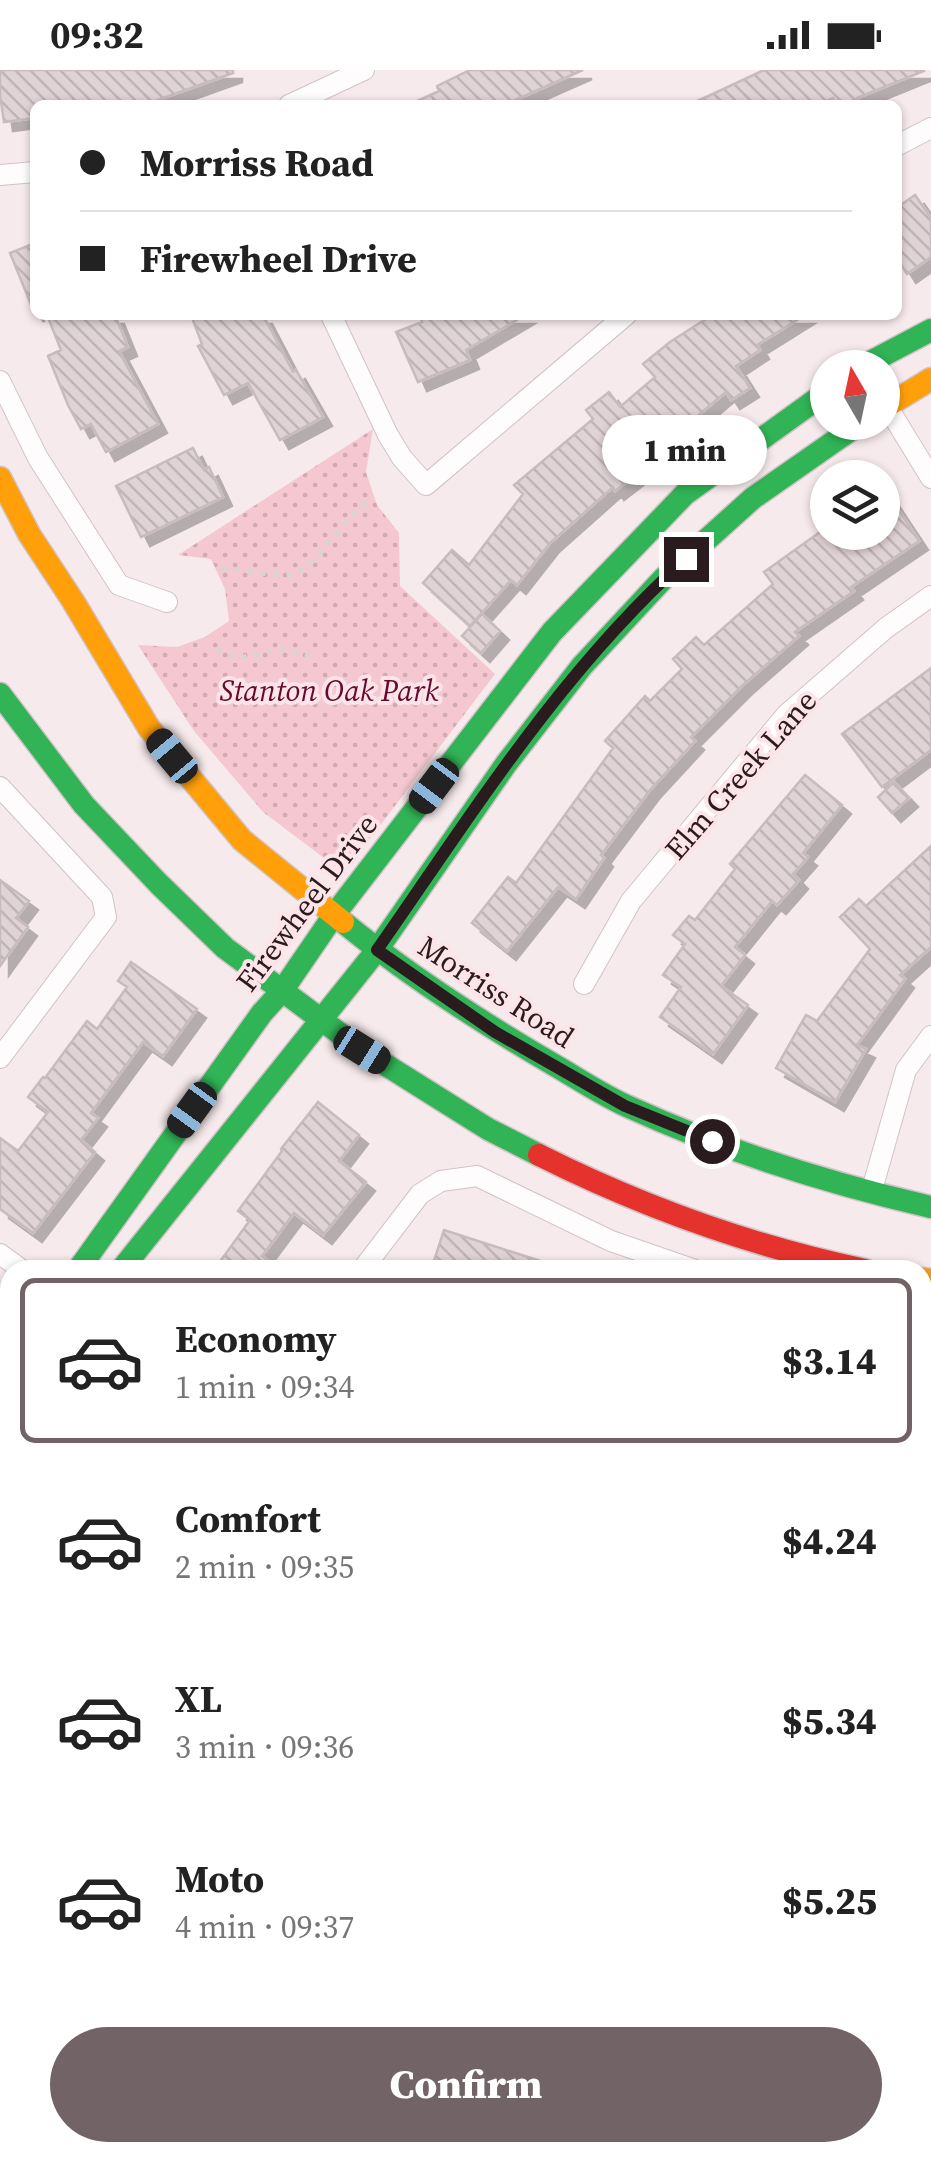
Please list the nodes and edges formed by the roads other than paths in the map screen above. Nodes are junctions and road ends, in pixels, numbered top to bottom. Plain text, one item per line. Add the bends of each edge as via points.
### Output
1 (364, 70) edge
2 (301, 100) edge
3 (931, 128) edge
4 (902, 144) edge
5 (30, 172) edge
6 (0, 175) edge
7 (333, 320) edge
8 (620, 320) edge
9 (931, 330) edge
10 (894, 350) edge
11 (0, 380) edge
12 (931, 380) edge
13 (900, 396) edge
14 (810, 404) edge
15 (900, 429) edge
16 (836, 440) edge
17 (0, 478) edge
18 (931, 478) edge
19 (931, 596) edge
20 (166, 602) dead end
21 (0, 694) edge
22 (0, 787) edge
23 (334, 915) junction
24 (377, 950) junction
25 (584, 984) dead end
26 (282, 991) junction
27 (322, 1020) junction
28 (931, 1036) edge
29 (0, 1058) edge
30 (871, 1193) junction
31 (931, 1208) edge
32 (85, 1260) edge
33 (129, 1260) edge
34 (370, 1260) edge
35 (666, 1260) edge
36 (817, 1260) edge

1 - 2 street
3 - 4 street
5 - 6 street
7 - 8 street via 388,435 426,485
9 - 10 street
11 - 20 street via 38,458 119,585
12 - 13 street
14 - 23 street, Firewheel Drive via 685,494 552,632
15 - 18 street
16 - 24 street via 753,498 663,579 582,666
17 - 23 street, Morriss Road via 150,728 242,840
19 - 25 street, Elm Creek Lane via 787,714 632,901
21 - 26 street via 97,818 225,948
22 - 29 street via 102,897 106,917
23 - 24 street, Morriss Road
23 - 26 street, Firewheel Drive
24 - 27 street
24 - 30 street, Morriss Road via 495,1032 625,1106 740,1153
26 - 27 street
26 - 32 street, Firewheel Drive
27 - 33 street
27 - 36 street via 488,1129 603,1187
28 - 30 street via 906,1070
30 - 31 street, Morriss Road
34 - 35 street via 420,1194 441,1181 477,1176

